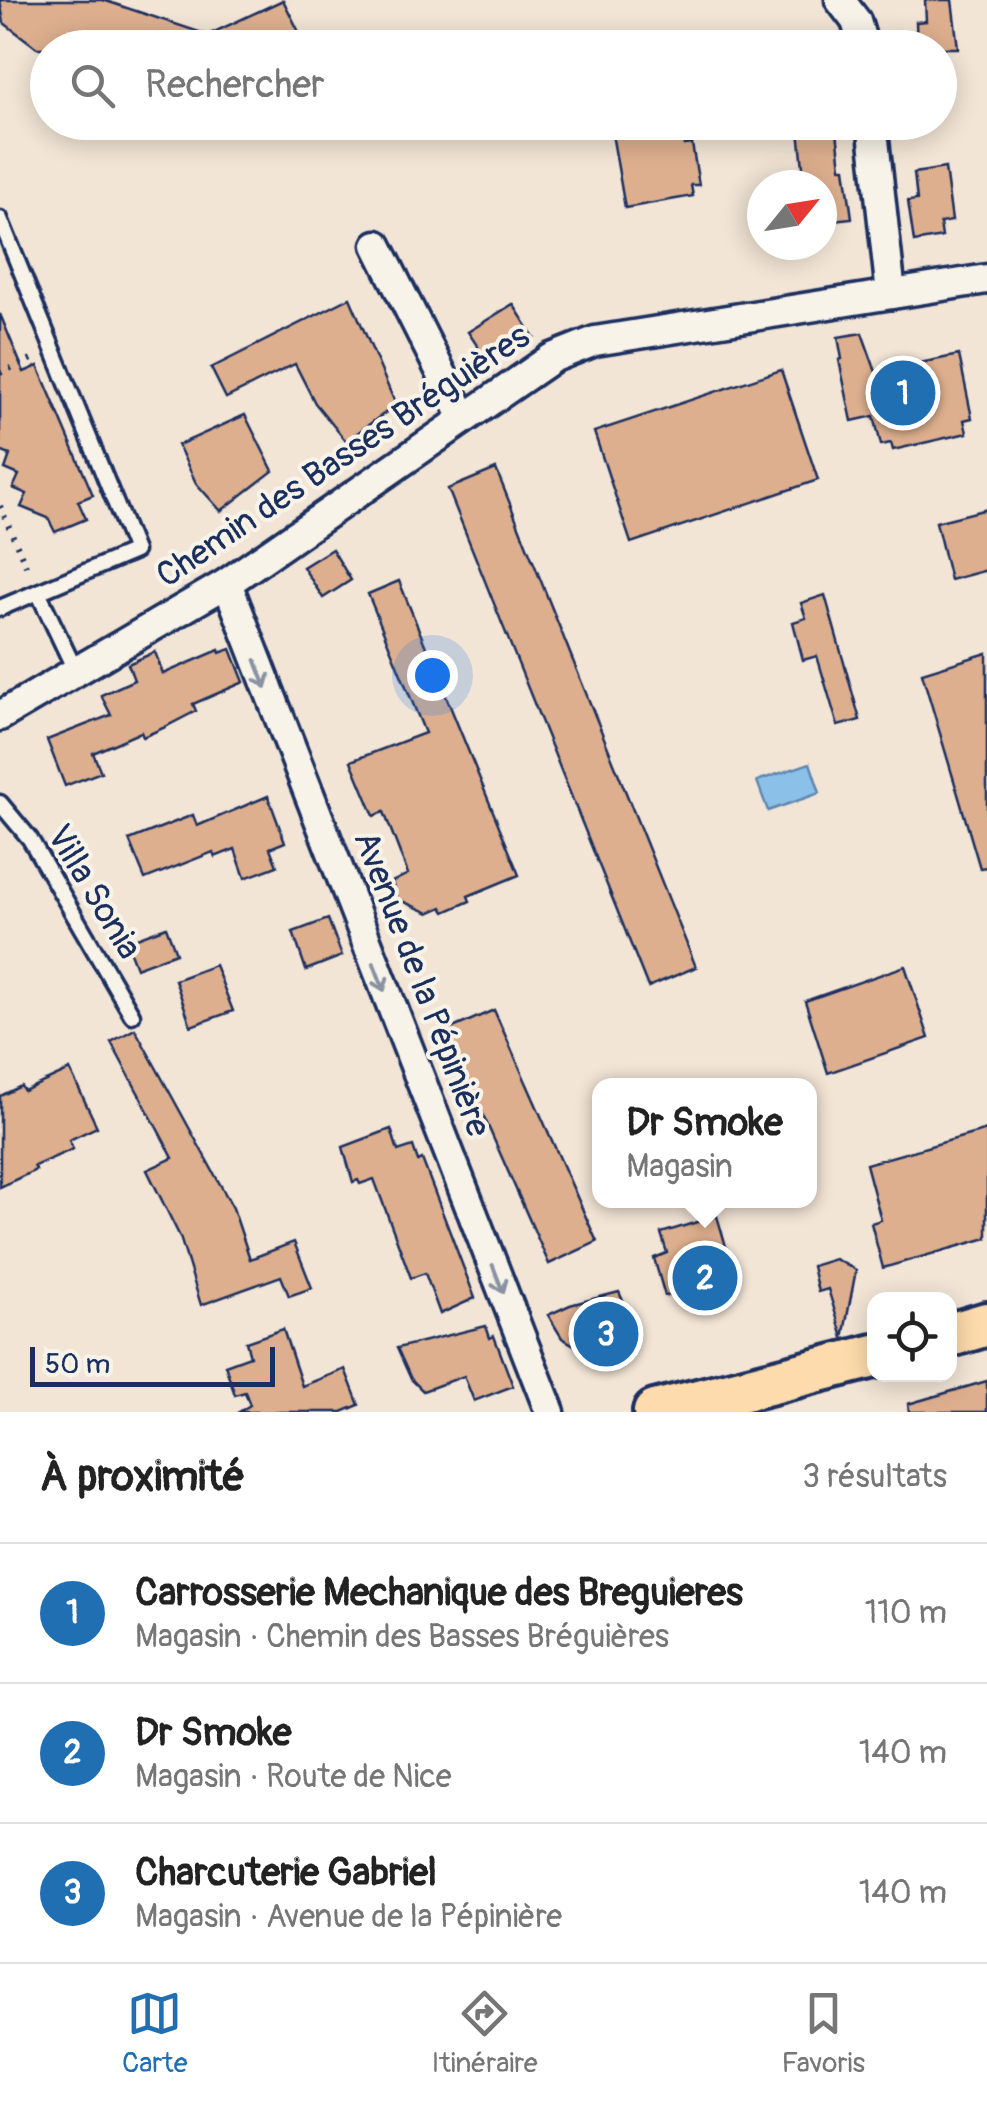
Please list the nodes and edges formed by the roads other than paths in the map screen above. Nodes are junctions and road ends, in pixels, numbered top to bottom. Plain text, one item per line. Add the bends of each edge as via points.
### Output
1 (840, 0) edge
2 (859, 30) edge
3 (874, 140) edge
4 (0, 219) edge
5 (377, 245) dead end
6 (987, 279) edge
7 (891, 294) junction
8 (464, 418) junction
9 (228, 582) junction
10 (38, 592) junction
11 (0, 608) edge
12 (76, 673) junction
13 (0, 716) edge
14 (0, 802) edge
15 (132, 1015) dead end
16 (987, 1324) edge
17 (957, 1333) edge
18 (867, 1358) edge
19 (550, 1412) edge
20 (655, 1412) edge

1 - 2 street
3 - 7 street
4 - 10 lane via 135,551
5 - 8 street
6 - 7 street, Chemin des Basses Bréguières
7 - 8 street, Chemin des Basses Bréguières via 594,341 552,358
8 - 9 street, Chemin des Basses Bréguières
9 - 12 street, Chemin des Basses Bréguières
9 -> 19 street, Avenue de la Pépinière
10 - 11 lane
10 - 12 lane
12 - 13 street, Chemin des Basses Bréguières
14 - 15 lane, Villa Sonia via 30,839
16 - 17 main road
18 - 20 main road

